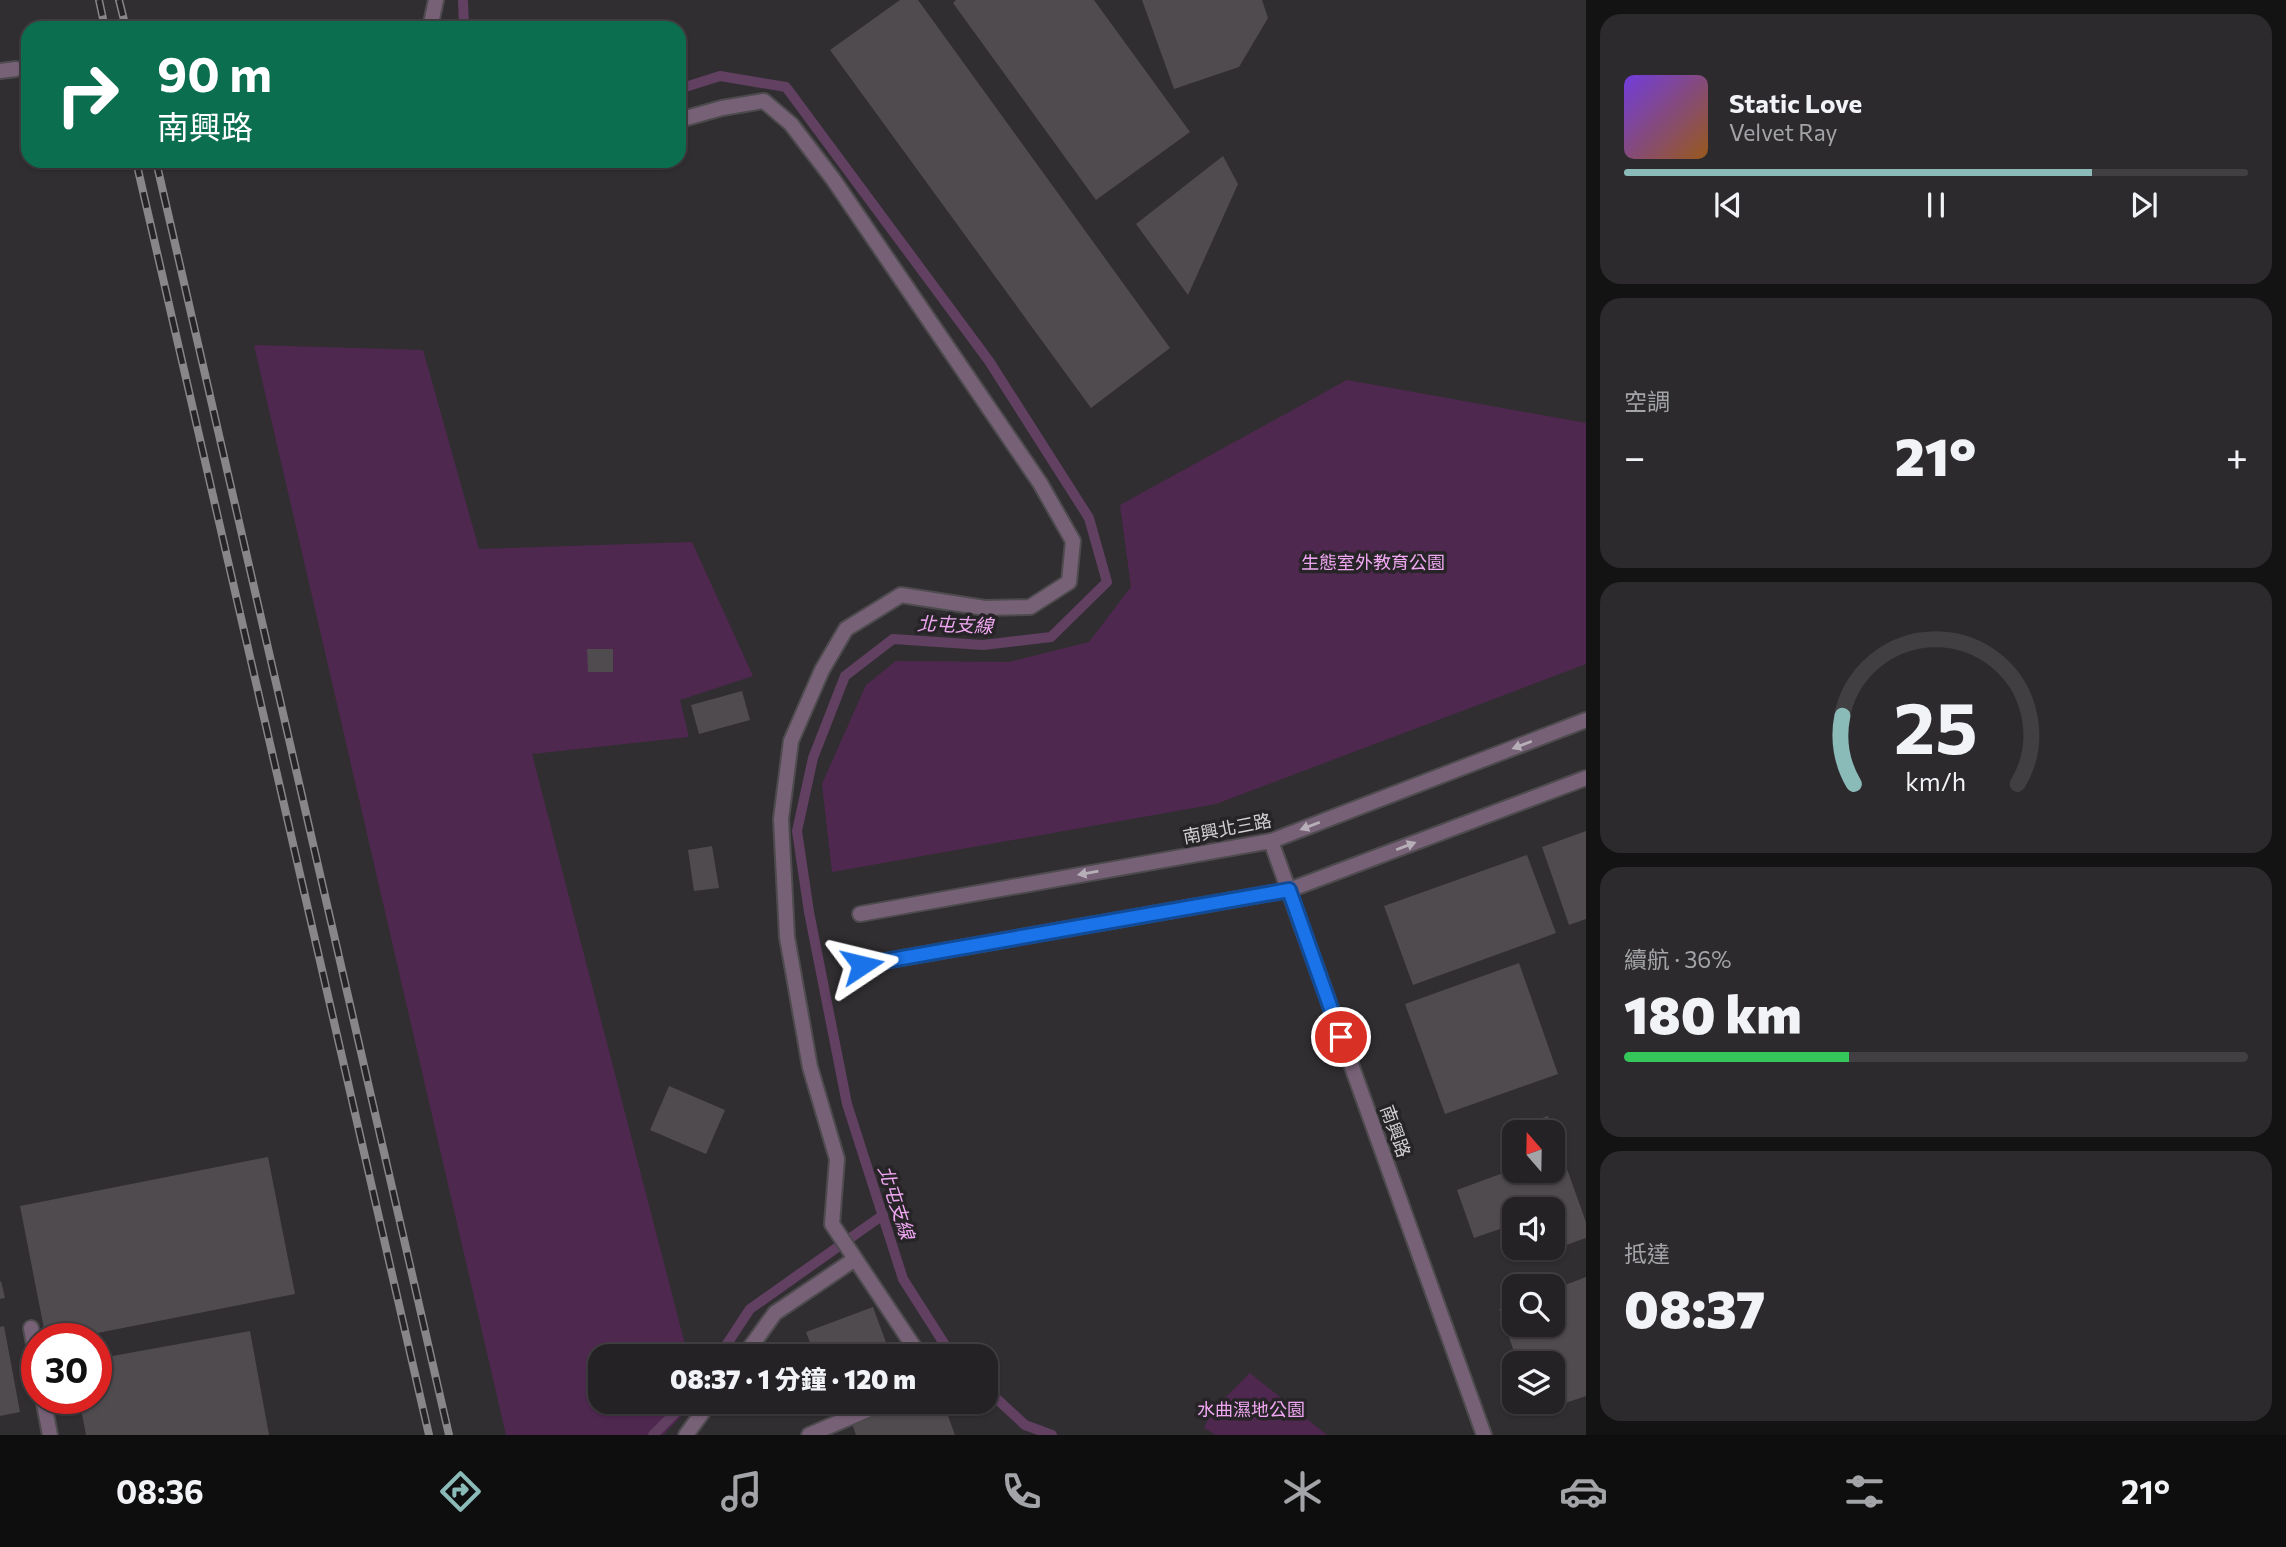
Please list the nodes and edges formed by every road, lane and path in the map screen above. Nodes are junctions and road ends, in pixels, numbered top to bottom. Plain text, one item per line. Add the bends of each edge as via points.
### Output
1 (436, 0) edge
2 (432, 21) edge
3 (16, 69) dead end
4 (0, 71) edge
5 (686, 118) edge
6 (1586, 720) edge
7 (1586, 778) edge
8 (1271, 841) junction
9 (1289, 890) junction
10 (860, 914) dead end
11 (862, 965) dead end
12 (855, 1259) junction
13 (753, 1344) edge
14 (912, 1344) edge
15 (46, 1414) edge
16 (701, 1414) edge
17 (858, 1414) edge
18 (50, 1435) edge
19 (686, 1435) edge
20 (809, 1435) edge
21 (1484, 1435) edge

1 - 2 street
3 - 4 street
5 - 12 street via 764,101 791,124 1040,483 1073,541 1069,582 1030,607 985,608 901,595 846,629 791,741 782,819 787,937 810,1067 836,1159 832,1224
6 -> 8 street, 南興北三路
9 -> 7 street
8 - 9 street, 南興路
8 -> 10 street, 南興北三路
9 - 11 street
9 - 21 street, 南興路
12 - 13 street via 775,1313
12 - 14 street
15 - 18 street
16 - 19 street
17 - 20 street

